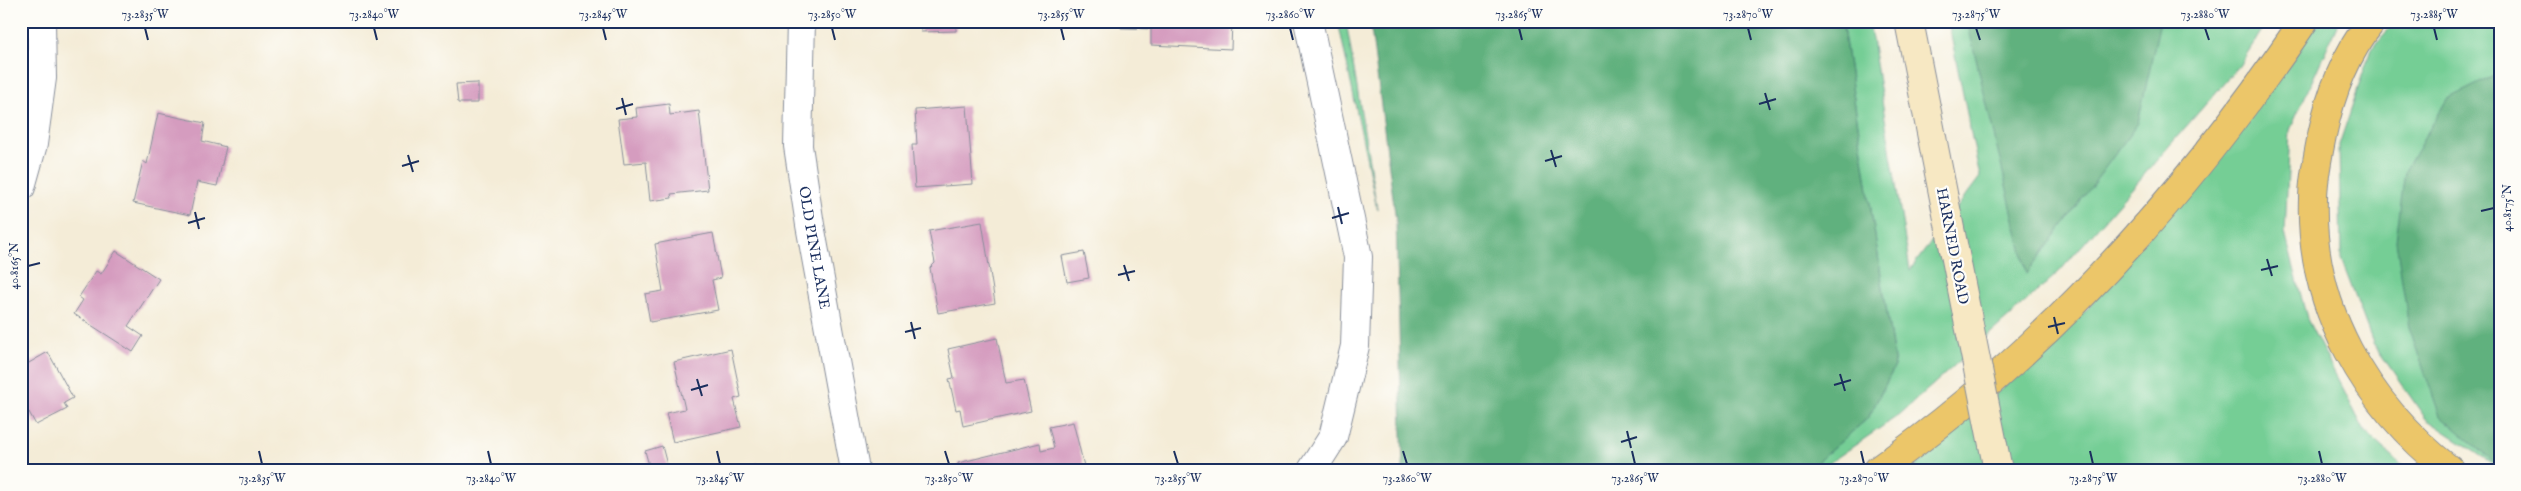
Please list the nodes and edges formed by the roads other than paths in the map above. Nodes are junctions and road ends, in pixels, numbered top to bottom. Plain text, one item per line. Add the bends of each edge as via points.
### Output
1 (41, 21) edge
2 (801, 21) edge
3 (1308, 21) edge
4 (1909, 21) edge
5 (2304, 21) edge
6 (2372, 21) edge
7 (21, 187) edge
8 (855, 470) edge
9 (1312, 470) edge
10 (1878, 470) edge
11 (1998, 470) edge
12 (2450, 470) edge

1 - 7 street via 42,78 33,144
2 - 8 street, OLD PINE LANE via 798,146
3 - 9 street via 1358,257 1355,346 1334,437
4 - 11 main road, HARNED ROAD, bridge
5 - 10 highway via 2228,129 2093,283 1998,376 1926,436
6 - 12 highway via 2336,86 2325,121 2313,199 2320,276 2348,353 2370,388 2396,422

